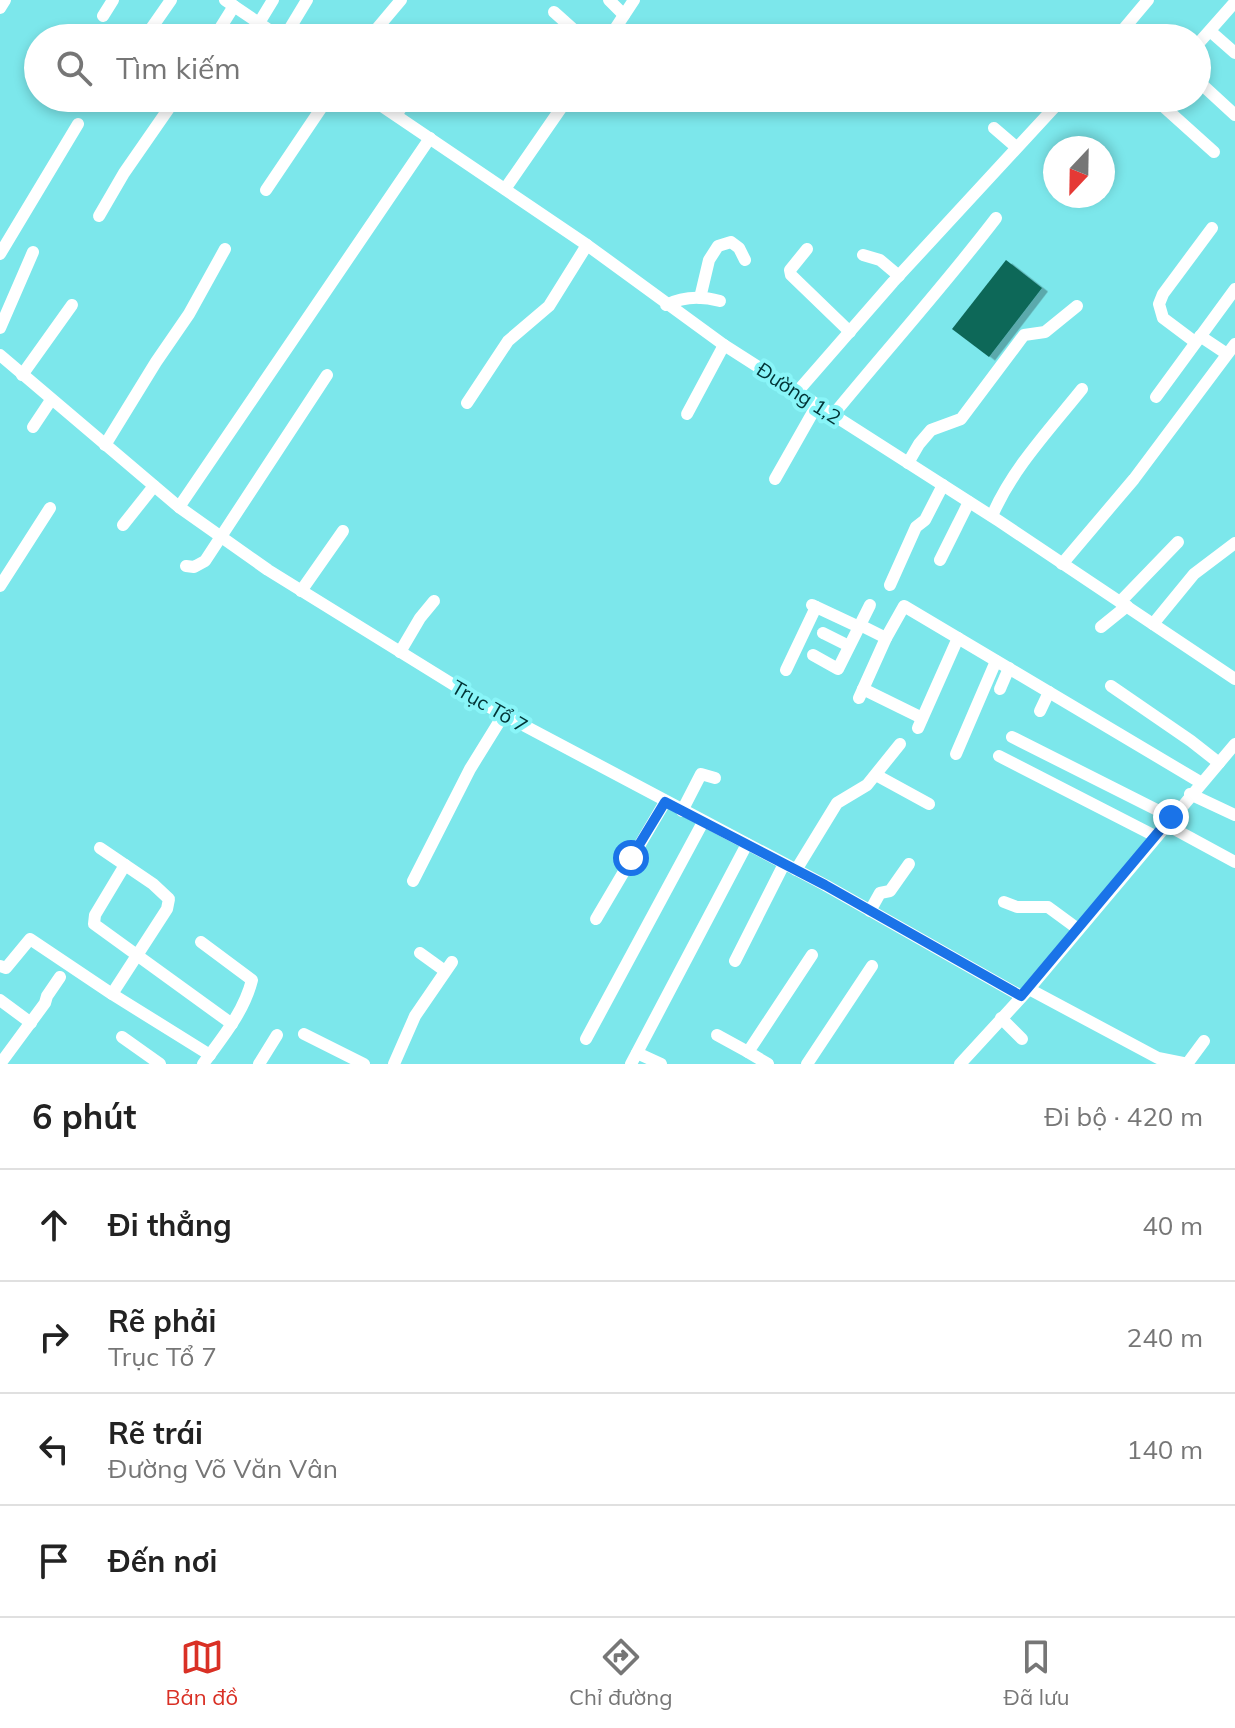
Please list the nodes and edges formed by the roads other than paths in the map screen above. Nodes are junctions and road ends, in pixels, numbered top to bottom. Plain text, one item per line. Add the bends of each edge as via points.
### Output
1 (5, 0) edge
2 (113, 0) edge
3 (171, 0) edge
4 (273, 0) edge
5 (307, 0) edge
6 (401, 0) edge
7 (609, 0) edge
8 (634, 0) edge
9 (1148, 0) edge
10 (1235, 2) edge
11 (230, 3) edge
12 (0, 8) edge
13 (554, 12) dead end
14 (624, 15) junction
15 (103, 16) dead end
16 (154, 24) edge
17 (220, 24) edge
18 (254, 24) edge
19 (263, 24) edge
20 (292, 24) edge
21 (381, 24) edge
22 (567, 24) edge
23 (618, 24) edge
24 (1128, 24) edge
25 (1211, 30) edge
26 (1211, 32) edge
27 (1235, 53) edge
28 (1211, 93) edge
29 (166, 112) edge
30 (319, 112) edge
31 (391, 112) edge
32 (398, 112) edge
33 (558, 112) edge
34 (1050, 112) edge
35 (1163, 112) edge
36 (396, 115) junction
37 (1235, 115) edge
38 (78, 124) dead end
39 (994, 128) dead end
40 (430, 138) junction
41 (1016, 147) junction
42 (1214, 152) dead end
43 (505, 189) junction
44 (266, 190) dead end
45 (99, 216) dead end
46 (996, 218) dead end
47 (1212, 228) dead end
48 (587, 245) junction
49 (225, 249) dead end
50 (807, 249) dead end
51 (33, 252) dead end
52 (0, 254) edge
53 (863, 255) dead end
54 (745, 260) dead end
55 (899, 276) junction
56 (1235, 289) edge
57 (700, 298) junction
58 (720, 301) dead end
59 (72, 305) dead end
60 (666, 305) junction
61 (1077, 306) dead end
62 (0, 328) edge
63 (850, 332) junction
64 (1198, 339) junction
65 (724, 345) junction
66 (1231, 349) edge
67 (0, 355) edge
68 (22, 375) junction
69 (327, 375) dead end
70 (1082, 389) dead end
71 (797, 392) junction
72 (1156, 397) dead end
73 (51, 400) junction
74 (467, 403) dead end
75 (817, 405) junction
76 (687, 414) dead end
77 (833, 415) junction
78 (33, 427) dead end
79 (105, 445) junction
80 (908, 463) junction
81 (775, 479) dead end
82 (943, 485) junction
83 (154, 486) junction
84 (969, 502) junction
85 (179, 507) junction
86 (50, 508) dead end
87 (992, 516) junction
88 (123, 525) dead end
89 (343, 531) dead end
90 (222, 538) junction
91 (1178, 542) dead end
92 (1235, 543) edge
93 (940, 560) dead end
94 (1062, 564) junction
95 (186, 566) dead end
96 (890, 585) dead end
97 (0, 586) edge
98 (301, 591) junction
99 (434, 601) dead end
100 (1123, 604) junction
101 (870, 605) dead end
102 (1153, 624) junction
103 (859, 626) junction
104 (1101, 627) dead end
105 (823, 633) dead end
106 (886, 638) junction
107 (958, 638) junction
108 (849, 646) junction
109 (400, 652) junction
110 (813, 655) dead end
111 (996, 661) junction
112 (1009, 668) junction
113 (786, 670) dead end
114 (1235, 679) edge
115 (1111, 686) dead end
116 (1000, 689) dead end
117 (1049, 692) junction
118 (1040, 711) dead end
119 (504, 714) junction
120 (1012, 737) dead end
121 (900, 744) dead end
122 (1233, 749) edge
123 (956, 754) dead end
124 (999, 756) dead end
125 (1219, 763) junction
126 (876, 775) junction
127 (715, 778) dead end
128 (1200, 782) junction
129 (1190, 794) junction
130 (665, 802) junction
131 (929, 804) dead end
132 (682, 811) junction
133 (1235, 815) edge
134 (1168, 821) junction
135 (703, 822) junction
136 (1155, 836) junction
137 (747, 844) junction
138 (100, 848) dead end
139 (1235, 862) edge
140 (909, 864) dead end
141 (125, 865) junction
142 (790, 867) junction
143 (413, 881) dead end
144 (1004, 902) dead end
145 (870, 911) junction
146 (596, 919) dead end
147 (1078, 929) junction
148 (201, 942) dead end
149 (420, 953) dead end
150 (136, 954) junction
151 (812, 955) dead end
152 (735, 961) dead end
153 (0, 966) edge
154 (872, 966) dead end
155 (60, 977) dead end
156 (1025, 992) junction
157 (112, 994) junction
158 (0, 1000) edge
159 (1001, 1018) junction
160 (31, 1023) junction
161 (232, 1024) junction
162 (304, 1034) dead end
163 (277, 1035) dead end
164 (717, 1035) dead end
165 (122, 1037) dead end
166 (586, 1039) dead end
167 (1022, 1039) dead end
168 (1204, 1041) dead end
169 (748, 1052) junction
170 (634, 1058) edge
171 (207, 1059) edge
172 (1, 1063) edge
173 (160, 1064) edge
174 (259, 1064) edge
175 (364, 1064) edge
176 (394, 1064) edge
177 (661, 1064) edge
178 (768, 1064) edge
179 (807, 1064) edge
180 (960, 1064) edge
181 (1187, 1064) edge

1 - 12 street
2 - 15 street
3 - 16 street
4 - 19 street
5 - 20 street
6 - 21 street
7 - 14 street
8 - 14 street
9 - 24 street
10 - 25 street
11 - 17 street
11 - 18 street
13 - 22 street
14 - 23 street
26 - 27 street
28 - 37 street
29 - 45 street
30 - 44 street
31 - 36 street, Đường 1,2
32 - 36 street
33 - 43 street
34 - 41 street
35 - 42 street
36 - 40 street, Đường 1,2
38 - 52 street
39 - 41 street
40 - 43 street, Đường 1,2
40 - 85 street
41 - 55 street
43 - 48 street, Đường 1,2
46 - 77 street
47 - 64 street via 1159,304 1163,318
48 - 60 street, Đường 1,2
48 - 74 street via 549,306 508,341
49 - 79 street
50 - 63 street via 791,275
51 - 62 street
53 - 55 street via 880,260
54 - 57 street via 731,242 718,246
55 - 63 street
56 - 64 street
57 - 58 street
57 - 60 street via 679,298
59 - 68 street
60 - 65 street, Đường 1,2
61 - 80 street via 1045,332 1024,335 961,419 931,430
63 - 71 street
64 - 66 street
64 - 72 street
65 - 71 street, Đường 1,2
65 - 76 street
66 - 94 street
67 - 68 street, Trục Tổ 7
68 - 73 street, Trục Tổ 7
69 - 90 street
70 - 87 street via 1008,484
71 - 75 street, Đường 1,2
73 - 78 street
73 - 79 street, Trục Tổ 7
75 - 77 street, Đường 1,2
75 - 81 street
77 - 80 street, Đường 1,2
79 - 83 street, Trục Tổ 7
80 - 82 street, Đường 1,2
82 - 84 street, Đường 1,2
82 - 96 street via 916,527
83 - 85 street, Trục Tổ 7
83 - 88 street
84 - 87 street, Đường 1,2
84 - 93 street
85 - 90 street, Trục Tổ 7
86 - 97 street
87 - 94 street, Đường 1,2
89 - 98 street
90 - 95 street via 205,561
90 - 98 street, Trục Tổ 7
91 - 100 street
92 - 102 street via 1194,574
94 - 100 street, Đường 1,2
98 - 109 street, Trục Tổ 7
99 - 109 street
100 - 102 street, Đường 1,2
100 - 104 street
101 - 103 street
102 - 114 street, Đường 1,2
103 - 106 street
103 - 108 street
103 - 113 street via 814,606
105 - 108 street
106 - 107 street via 904,606
106 - 107 street via 861,693 920,723
107 - 111 street
108 - 110 street via 838,669
109 - 119 street, Trục Tổ 7
111 - 112 street
111 - 123 street
112 - 116 street
112 - 117 street
115 - 125 street
117 - 118 street
117 - 128 street
119 - 130 street, Trục Tổ 7
119 - 143 street
120 - 134 street
121 - 126 street
122 - 125 street
124 - 136 street
125 - 128 street
126 - 131 street
126 - 142 street via 837,803
127 - 132 street via 701,774
128 - 129 street
129 - 133 street
129 - 134 street
130 - 132 street, Trục Tổ 7
130 - 146 street
132 - 135 street, Trục Tổ 7
134 - 136 street
134 - 139 street
135 - 137 street, Trục Tổ 7
135 - 166 street
136 - 147 street
137 - 142 street, Trục Tổ 7
137 - 170 street
138 - 141 street
140 - 145 street via 901,880 880,893
141 - 150 street via 93,920
141 - 150 street via 169,899
142 - 145 street, Trục Tổ 7
142 - 152 street
144 - 147 street via 1048,907
145 - 156 street, Trục Tổ 7
147 - 156 street
148 - 161 street via 252,980
149 - 176 street via 448,967 415,1016
150 - 157 street
150 - 161 street
151 - 169 street
153 - 157 street via 6,968 30,939
154 - 179 street
155 - 160 street
156 - 159 street
156 - 181 street, Trục Tổ 7 via 1158,1058
157 - 171 street
158 - 160 street
159 - 167 street
159 - 180 street
160 - 172 street
161 - 171 street
162 - 175 street
163 - 174 street
164 - 169 street
165 - 173 street
168 - 181 street
169 - 178 street
170 - 177 street

